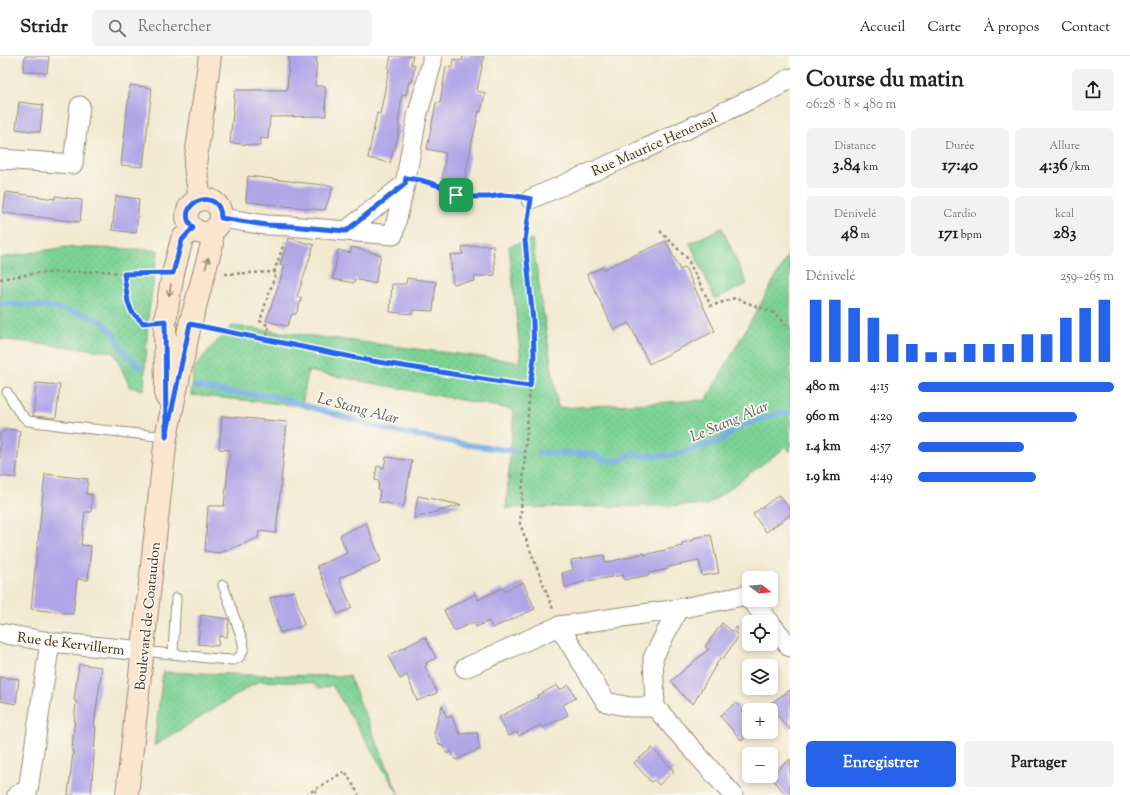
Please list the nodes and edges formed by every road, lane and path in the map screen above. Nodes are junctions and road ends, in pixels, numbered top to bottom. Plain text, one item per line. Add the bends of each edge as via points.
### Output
1 (210, 56) edge
2 (432, 56) edge
3 (783, 83) edge
4 (80, 106) dead end
5 (0, 159) edge
6 (405, 181) junction
7 (531, 199) junction
8 (200, 200) junction
9 (207, 226) junction
10 (290, 226) junction
11 (346, 231) junction
12 (660, 231) dead end
13 (274, 272) junction
14 (173, 273) junction
15 (124, 274) junction
16 (204, 274) junction
17 (0, 279) edge
18 (165, 321) junction
19 (190, 324) junction
20 (790, 328) edge
21 (266, 340) junction
22 (530, 386) junction
23 (7, 392) dead end
24 (166, 437) junction
25 (223, 585) dead end
26 (742, 595) edge
27 (176, 598) dead end
28 (757, 607) edge
29 (678, 609) junction
30 (763, 615) edge
31 (559, 626) junction
32 (0, 633) edge
33 (778, 633) edge
34 (50, 642) junction
35 (790, 647) edge
36 (143, 651) junction
37 (173, 654) junction
38 (465, 668) dead end
39 (655, 707) junction
40 (315, 790) junction
41 (18, 795) edge
42 (127, 795) edge
43 (306, 795) edge
44 (318, 795) edge
45 (359, 795) edge
46 (733, 795) edge

1 - 8 main road via 195,165
2 - 6 street
3 - 7 street, Rue Maurice Henensal via 638,152
4 - 5 street via 73,164
6 - 7 path via 420,180 440,186 456,195 470,197 503,195
6 - 11 street
6 - 11 street via 393,236
7 - 22 path via 525,240 533,321 534,358
8 - 9 main road, Boulevard de Coataudon via 192,204 188,212 188,221
8 - 9 main road, Boulevard de Coataudon via 210,200 218,205 221,214
9 - 10 street
9 - 14 main road, Boulevard de Coataudon via 182,240
16 -> 9 main road, Boulevard de Coataudon via 212,244
10 - 11 street
10 - 13 path
12 - 20 path via 687,258 711,306 735,298 774,313
13 - 16 path
13 - 21 path via 260,321 269,326
14 - 15 path
14 -> 18 main road, Boulevard de Coataudon
15 - 17 path via 106,271 38,273
15 - 18 path via 132,312 143,323
16 - 19 main road, Boulevard de Coataudon
18 - 24 main road, Boulevard de Coataudon
19 - 21 path
19 - 24 main road, Boulevard de Coataudon
21 - 22 path via 366,360
22 - 31 path via 520,524
23 - 24 lane via 19,412 28,421
24 - 36 main road, Boulevard de Coataudon
25 - 37 lane via 242,639 244,648 241,655 233,660
26 - 29 street
27 - 37 lane
28 - 30 street
29 - 31 street
29 - 39 street via 653,658
31 - 38 street
31 - 39 street via 606,702 630,707
32 - 34 street, Rue de Kervillerm
33 - 35 street
34 - 36 street, Rue de Kervillerm
34 - 41 street via 28,790
36 - 37 lane
36 - 42 main road, Boulevard de Coataudon
39 - 46 street
40 - 43 path
40 - 44 path
40 - 45 path via 345,771

